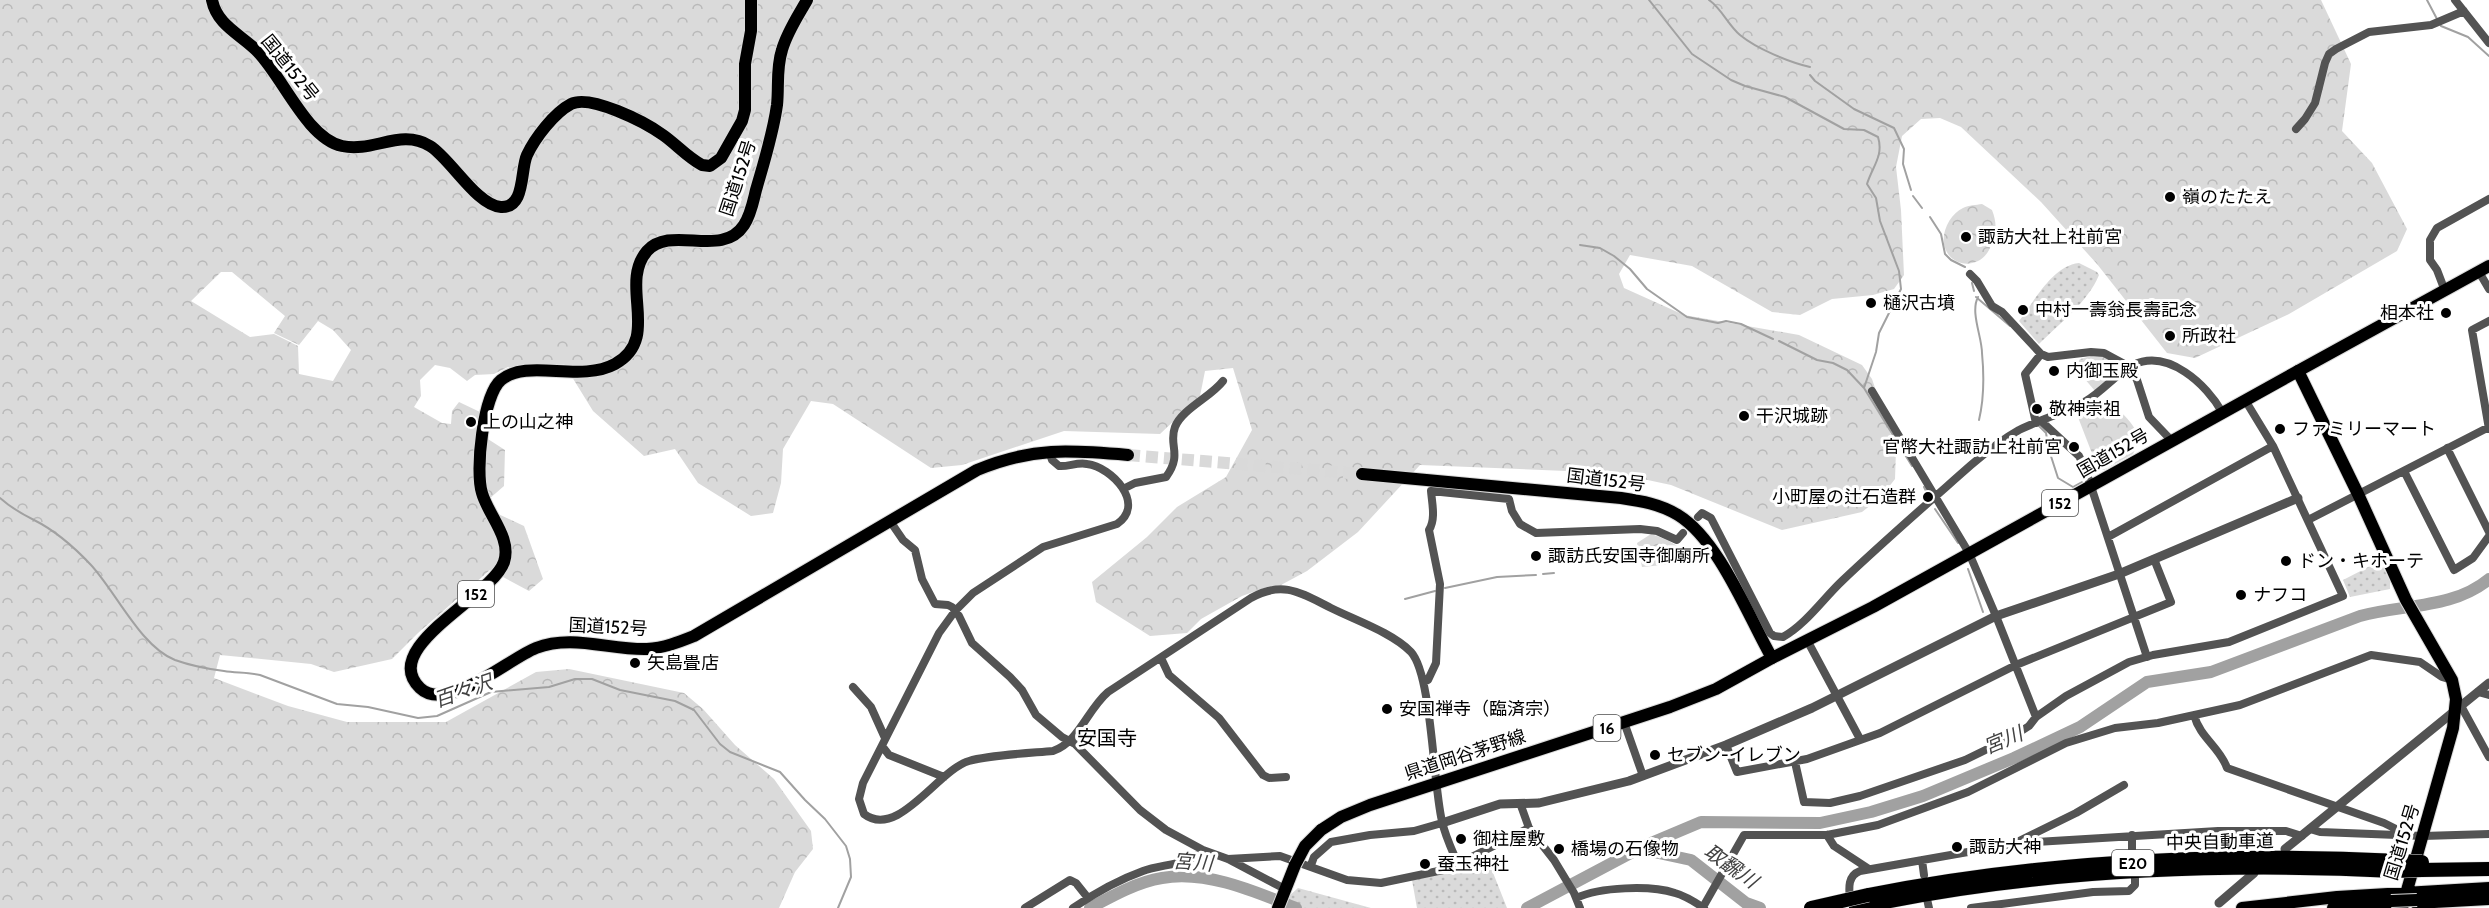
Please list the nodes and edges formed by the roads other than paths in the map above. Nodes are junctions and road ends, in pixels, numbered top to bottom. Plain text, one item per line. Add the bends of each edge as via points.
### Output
1 (212, 0) edge
2 (751, 0) edge
3 (807, 0) edge
4 (2455, 0) edge
5 (2464, 11) junction
6 (2489, 44) edge
7 (2296, 129) dead end
8 (2489, 200) edge
9 (2484, 269) edge
10 (1970, 274) dead end
11 (2489, 289) edge
12 (2445, 291) junction
13 (2489, 321) edge
14 (2041, 354) junction
15 (2130, 367) junction
16 (2298, 371) junction
17 (1223, 381) dead end
18 (1872, 391) dead end
19 (2245, 400) junction
20 (2222, 412) junction
21 (2038, 422) junction
22 (2489, 428) edge
23 (2171, 440) junction
24 (2273, 446) junction
25 (2447, 448) junction
26 (1049, 451) junction
27 (1128, 455) tunnel mouth
28 (2404, 471) junction
29 (1362, 474) tunnel mouth
30 (2090, 486) junction
31 (1125, 488) junction
32 (2358, 494) junction
33 (2298, 498) junction
34 (1935, 499) junction
35 (1698, 517) dead end
36 (890, 520) junction
37 (2308, 520) junction
38 (2489, 532) edge
39 (1683, 533) dead end
40 (2489, 536) edge
41 (2108, 537) junction
42 (1969, 553) junction
43 (2154, 559) junction
44 (2119, 574) junction
45 (955, 610) junction
46 (1996, 616) junction
47 (2133, 617) junction
48 (1807, 640) junction
49 (2147, 657) junction
50 (1161, 658) junction
51 (1772, 658) junction
52 (2016, 665) junction
53 (2452, 680) junction
54 (1424, 682) junction
55 (2489, 683) edge
56 (853, 687) dead end
57 (2478, 692) junction
58 (1837, 694) junction
59 (2489, 695) edge
60 (2459, 708) junction
61 (2194, 715) junction
62 (2036, 717) junction
63 (1624, 722) junction
64 (1860, 739) junction
65 (1071, 741) junction
66 (884, 742) junction
67 (1726, 745) junction
68 (2489, 758) edge
69 (1795, 762) junction
70 (1643, 776) junction
71 (944, 777) junction
72 (1286, 777) dead end
73 (1436, 783) junction
74 (2124, 785) dead end
75 (1520, 803) junction
76 (2337, 806) junction
77 (1442, 823) junction
78 (1529, 828) junction
79 (2310, 828) junction
80 (2401, 834) junction
81 (2489, 834) edge
82 (1827, 835) junction
83 (2132, 835) junction
84 (2302, 836) junction
85 (2423, 836) junction
86 (2014, 844) junction
87 (2285, 849) dead end
88 (1203, 850) junction
89 (2132, 852) dead end
90 (1228, 859) junction
91 (1922, 860) junction
92 (2489, 860) edge
93 (1458, 864) junction
94 (1311, 866) junction
95 (2422, 866) junction
96 (1869, 869) junction
97 (2489, 869) edge
98 (2254, 873) dead end
99 (1924, 875) dead end
100 (2134, 876) dead end
101 (2489, 888) edge
102 (1284, 891) junction
103 (2406, 892) junction
104 (1575, 895) junction
105 (1088, 898) junction
106 (1927, 898) dead end
107 (2489, 898) edge
108 (1873, 899) junction
109 (2219, 903) dead end
110 (2395, 905) edge
111 (1705, 906) edge
112 (1853, 907) edge
113 (1024, 908) edge
114 (1073, 908) edge
115 (1278, 908) edge
116 (1580, 908) edge
117 (1811, 908) edge
118 (1929, 908) edge
119 (1971, 908) edge
120 (2242, 908) edge
121 (2284, 908) edge
122 (2333, 908) edge

1 - 2 main road, 国道152号 via 219,18 256,50 314,127 330,141 356,148 405,138 420,141 433,147 491,204 507,207 520,192 527,154 560,111 577,101 601,105 650,127 702,165 716,164 746,110 745,64
3 - 36 main road, 国道152号 / 152 via 782,50 768,148 753,204 742,228 703,242 665,240 644,254 635,286 638,332 621,361 591,372 516,372 494,388 484,419 479,485 504,539 503,564 490,582 423,641 410,671 424,692 434,697 446,696 519,656 552,644 577,642 647,649 670,645 700,633
4 - 5 street
5 - 6 street
5 - 7 street via 2438,22 2369,32 2336,49 2325,63 2315,103
8 - 12 street via 2437,228 2430,240 2430,260
9 - 11 street
9 - 12 main road
10 - 14 street via 1992,306
12 - 16 main road
13 - 22 street via 2472,330
14 - 15 street via 2048,357 2104,353
14 - 21 street via 2025,374
15 - 20 street via 2152,362 2186,372
15 - 21 street via 2088,399
15 - 23 street via 2149,417
16 - 19 main road, 国道152号 / 152
16 - 32 main road, 国道152号
17 - 31 street via 1178,422 1174,429 1176,456 1166,477
18 - 34 street
19 - 20 main road, 国道152号 / 152
19 - 24 street
20 - 23 main road, 国道152号 / 152
21 - 30 street via 2079,456
21 - 34 street via 2019,430 1986,454
22 - 25 street
23 - 30 main road, 国道152号 / 152
24 - 33 street
24 - 41 street
25 - 28 street
25 - 38 street
26 - 27 main road, 国道152号 / 152
26 - 31 street via 1059,466 1095,466
26 - 36 main road, 国道152号 / 152 via 1019,455 977,470
28 - 32 street
28 - 40 street via 2454,570 2474,558
29 - 51 main road, 国道152号 via 1621,498 1666,508 1689,522 1707,541
30 - 41 street
30 - 42 main road, 国道152号 / 152
31 - 45 street via 1128,504 1117,524 1043,547 973,593
32 - 37 street
32 - 53 main road, 国道152号 via 2419,626
33 - 37 street
33 - 43 street
34 - 35 street via 1783,638 1770,633 1711,518 1702,513
34 - 42 street
36 - 45 street via 915,550 932,601 948,604
37 - 49 street via 2343,596 2229,642
39 - 54 street via 1677,540 1640,529 1536,533 1520,524 1509,499 1431,491 1433,517 1428,530 1440,584 1436,663
41 - 44 street
42 - 46 street
42 - 48 main road, 国道152号 / 152
43 - 44 street
43 - 47 street via 2171,602
44 - 46 street
44 - 47 street
45 - 65 street via 972,643 1022,690 1031,710
45 - 66 street via 939,633
46 - 52 street
46 - 58 street
47 - 49 street
47 - 52 street
48 - 51 main road, 国道152号 / 152
48 - 58 street
49 - 62 street via 2129,662 2077,690
50 - 54 street via 1251,598 1284,588 1310,597 1403,645 1416,660
50 - 65 street via 1098,701
50 - 72 street via 1170,675 1219,718 1263,775
51 - 63 main road, 県道岡谷茅野線 / 16 via 1716,689
52 - 62 street
52 - 64 street via 1880,734
53 - 60 main road, 国道152号
53 - 61 street via 2420,662 2371,656 2240,705
54 - 73 street
55 - 57 street
56 - 66 street via 871,707
57 - 59 street
57 - 60 street
58 - 64 street
58 - 67 street
60 - 68 street
60 - 76 street
60 - 85 main road, 国道152号
61 - 76 street via 2197,726 2227,768
61 - 82 street via 2115,728 2066,743 1940,803 1878,825
62 - 69 street via 2012,737 1965,760 1900,784 1830,803 1804,802
63 - 70 street
63 - 73 main road, 県道岡谷茅野線 / 16
64 - 69 street
65 - 71 street via 1053,752 970,760
65 - 88 street via 1140,810
66 - 71 street via 889,755
66 - 71 street via 860,791 860,806 871,819 894,817
67 - 69 street via 1737,772
67 - 70 street
70 - 75 street via 1547,802
73 - 77 street
73 - 102 main road, 県道岡谷茅野線 / 16, bridge via 1370,805 1321,830 1305,846
74 - 86 street
75 - 77 street via 1500,804
75 - 78 street
76 - 79 street
76 - 80 street
77 - 93 street
77 - 94 street via 1414,831 1331,842 1314,857
78 - 93 street
78 - 104 street
79 - 80 street via 2320,832
79 - 84 street
80 - 85 street
81 - 85 street
82 - 96 street via 1834,846
82 - 111 street via 1744,835
83 - 84 street via 2286,831
83 - 86 street
83 - 89 street
84 - 87 street
85 - 103 main road, 国道152号
86 - 91 street
88 - 90 street
88 - 105 street via 1197,858 1143,871
90 - 94 street via 1280,856
90 - 102 street
91 - 96 street
91 - 99 street
92 - 95 highway, 中央自動車道 / E20
93 - 94 street via 1392,881 1365,883
95 - 97 highway, 中央自動車道 / E20
95 - 108 highway, 中央自動車道 / E20, bridge via 2242,859 2156,862 1950,881
96 - 112 street via 1852,877 1849,885
98 - 109 street
100 - 119 street via 2135,885 2129,891
101 - 103 main road
102 - 115 main road, 県道岡谷茅野線 / 16
103 - 110 main road, 国道152号
103 - 120 main road
104 - 111 street via 1643,888 1674,892
104 - 116 street
105 - 113 street via 1070,880
105 - 114 street
106 - 118 street
107 - 110 main road, bridge
108 - 112 highway, 中央自動車道 / E20
108 - 117 highway, 中央自動車道 / E20, bridge
110 - 121 main road
110 - 122 main road

